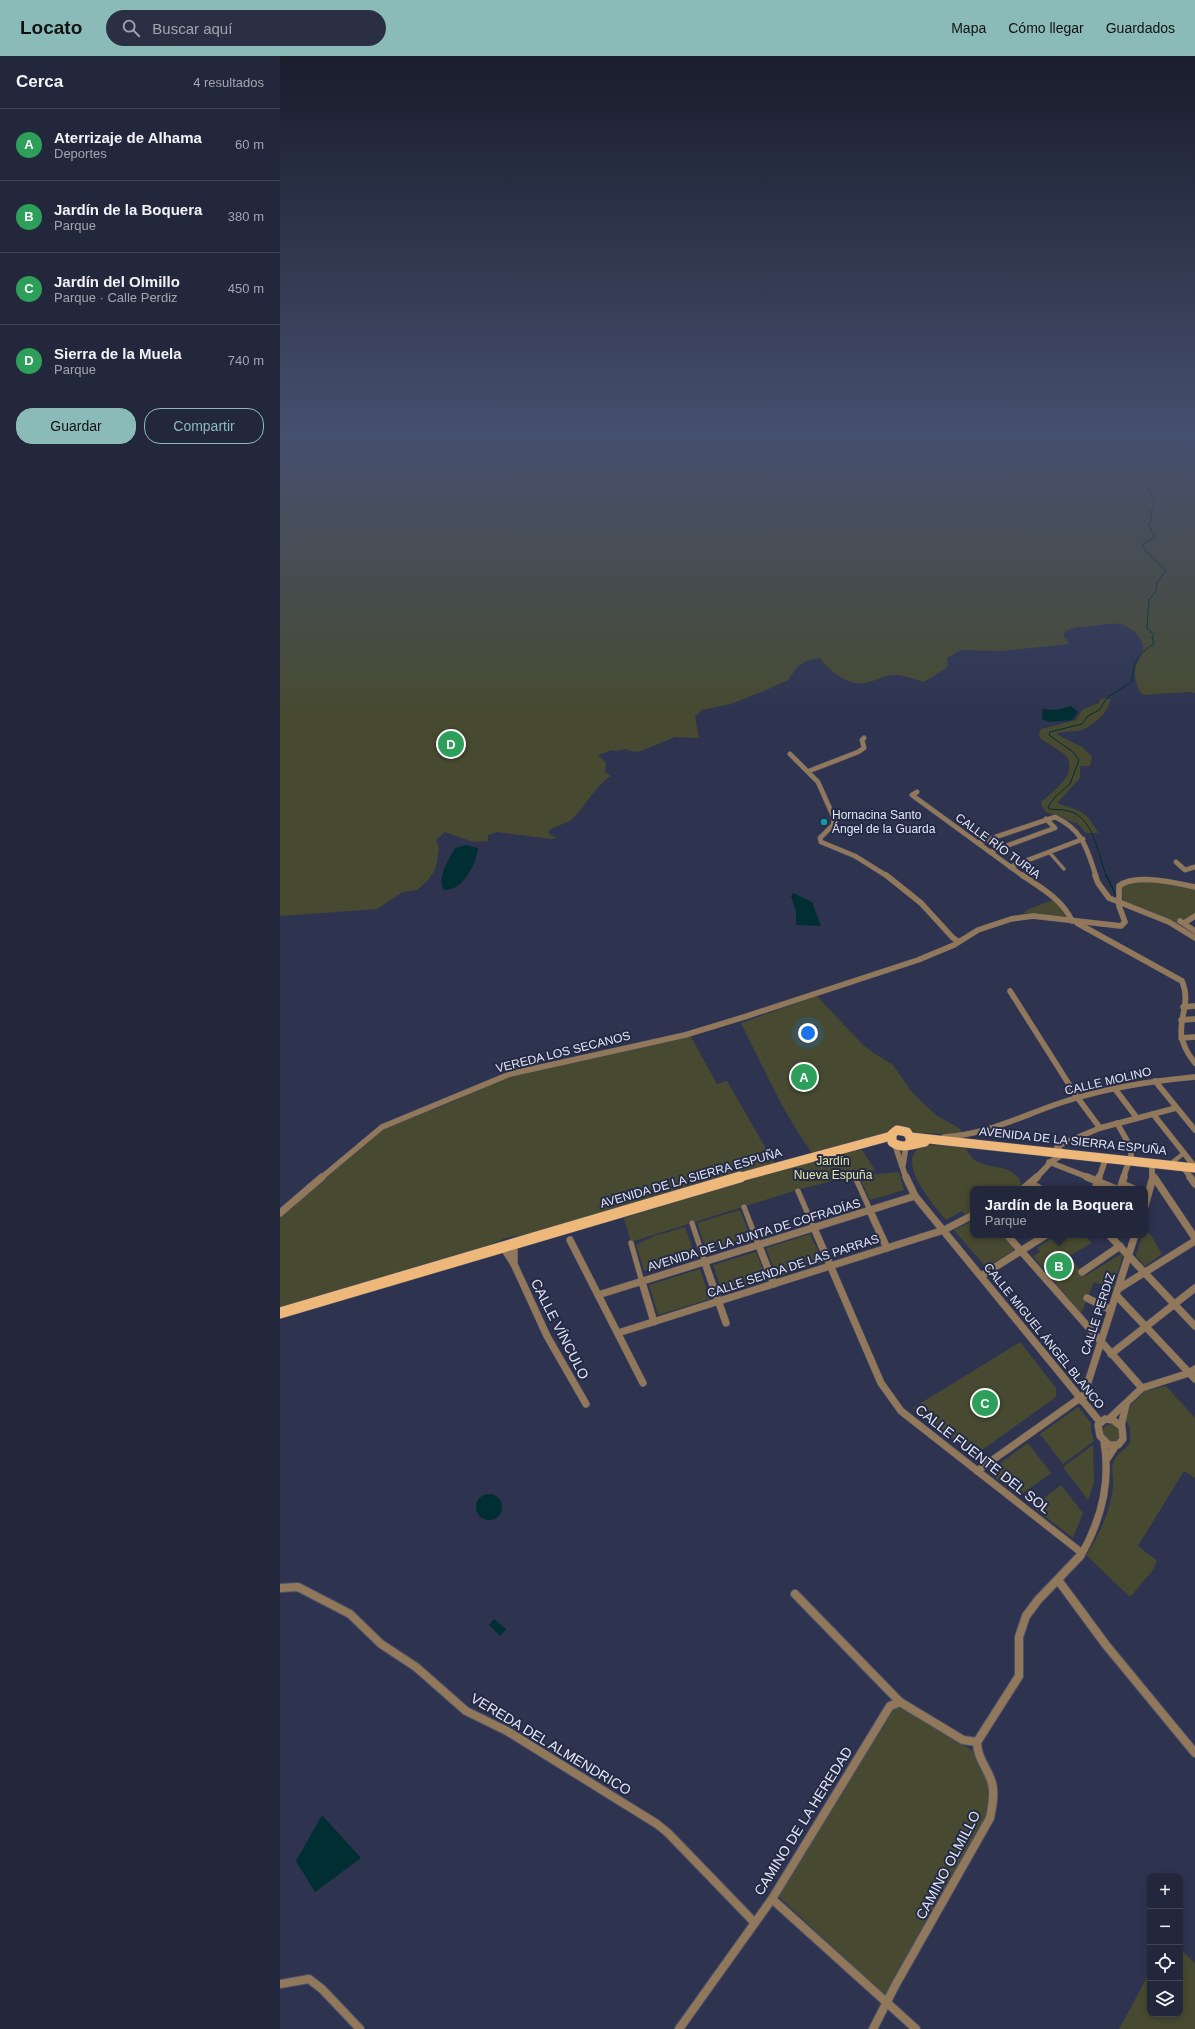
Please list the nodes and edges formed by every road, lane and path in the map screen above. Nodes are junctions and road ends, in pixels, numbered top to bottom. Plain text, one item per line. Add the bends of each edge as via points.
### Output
1 (864, 738) dead end
2 (790, 754) dead end
3 (809, 771) junction
4 (917, 792) dead end
5 (1046, 819) junction
6 (1083, 839) junction
7 (978, 843) junction
8 (990, 852) junction
9 (1049, 852) junction
10 (1176, 862) dead end
11 (1010, 867) junction
12 (1195, 867) edge
13 (1064, 869) dead end
14 (1195, 887) edge
15 (1120, 903) junction
16 (1195, 916) edge
17 (1074, 922) junction
18 (1195, 931) edge
19 (1195, 938) edge
20 (958, 941) junction
21 (1010, 991) dead end
22 (1195, 1006) edge
23 (1183, 1007) junction
24 (1195, 1019) edge
25 (1181, 1020) junction
26 (1195, 1037) edge
27 (1181, 1038) junction
28 (1192, 1056) edge
29 (1195, 1063) edge
30 (1195, 1077) edge
31 (1155, 1082) junction
32 (1115, 1088) junction
33 (1077, 1097) junction
34 (1176, 1108) junction
35 (1153, 1114) junction
36 (1137, 1118) junction
37 (1117, 1123) junction
38 (1100, 1128) junction
39 (1195, 1130) edge
40 (982, 1132) junction
41 (909, 1140) junction
42 (893, 1142) junction
43 (982, 1144) junction
44 (1184, 1153) junction
45 (1064, 1154) junction
46 (1106, 1158) junction
47 (1130, 1161) junction
48 (1049, 1162) junction
49 (1152, 1164) junction
50 (903, 1165) junction
51 (1168, 1165) junction
52 (1183, 1167) junction
53 (1195, 1167) edge
54 (854, 1176) dead end
55 (1153, 1176) junction
56 (1098, 1182) junction
57 (1032, 1184) junction
58 (1195, 1184) edge
59 (1028, 1186) edge
60 (1035, 1186) edge
61 (1096, 1186) edge
62 (1108, 1186) edge
63 (1121, 1186) edge
64 (798, 1191) dead end
65 (1148, 1195) edge
66 (915, 1196) junction
67 (744, 1207) dead end
68 (870, 1211) junction
69 (280, 1213) edge
70 (970, 1217) edge
71 (692, 1223) dead end
72 (814, 1228) junction
73 (944, 1230) junction
74 (547, 1234) junction
75 (1010, 1238) edge
76 (1041, 1238) edge
77 (1112, 1238) edge
78 (1134, 1238) edge
79 (1195, 1238) edge
80 (570, 1240) dead end
81 (1195, 1241) edge
82 (514, 1243) junction
83 (631, 1243) dead end
84 (759, 1246) junction
85 (1120, 1246) junction
86 (503, 1247) junction
87 (887, 1248) junction
88 (1021, 1251) junction
89 (1128, 1254) junction
90 (705, 1263) junction
91 (514, 1264) junction
92 (832, 1266) junction
93 (1082, 1272) dead end
94 (1145, 1273) junction
95 (981, 1276) junction
96 (642, 1282) junction
97 (774, 1284) junction
98 (1195, 1288) edge
99 (1117, 1292) junction
100 (598, 1295) junction
101 (1087, 1298) dead end
102 (718, 1301) junction
103 (1174, 1304) junction
104 (1112, 1310) junction
105 (280, 1312) edge
106 (654, 1322) junction
107 (726, 1323) dead end
108 (1146, 1326) junction
109 (1195, 1326) edge
110 (618, 1334) junction
111 (1101, 1342) junction
112 (1111, 1354) junction
113 (1192, 1371) edge
114 (1195, 1379) edge
115 (643, 1383) dead end
116 (1142, 1388) junction
117 (1080, 1399) junction
118 (1126, 1402) junction
119 (586, 1404) dead end
120 (1109, 1419) junction
121 (1100, 1422) junction
122 (1121, 1426) junction
123 (1104, 1442) junction
124 (1116, 1445) junction
125 (1107, 1459) junction
126 (976, 1471) junction
127 (1082, 1553) junction
128 (1058, 1580) junction
129 (280, 1588) edge
130 (795, 1594) dead end
131 (900, 1702) junction
132 (977, 1742) junction
133 (1195, 1753) edge
134 (772, 1899) junction
135 (754, 1922) junction
136 (280, 1984) edge
137 (887, 2002) junction
138 (360, 2029) edge
139 (680, 2029) edge
140 (873, 2029) edge
141 (916, 2029) edge

1 - 3 street via 864,748 859,752
2 - 3 street
3 - 20 street via 820,785 834,818 833,825 820,838 821,842 854,855 881,872 925,904
4 - 7 street, CALLE RÍO TURIA via 912,795
5 - 6 street via 1064,821
5 - 7 street
5 - 8 street via 1055,828
6 - 9 street
6 - 15 street via 1098,883 1109,898
7 - 8 street, CALLE RÍO TURIA
8 - 11 street, CALLE RÍO TURIA
9 - 11 street
9 - 13 street
10 - 12 street via 1185,870
11 - 17 street, CALLE RÍO TURIA via 1061,903
14 - 15 street via 1164,880 1128,880 1119,886
15 - 17 street, VEREDA LOS SECANOS via 1125,922 1123,925
15 - 19 street via 1169,922
16 - 18 street via 1182,922
17 - 20 street, VEREDA LOS SECANOS via 1022,916 988,926
17 - 23 street via 1182,980 1185,990
20 - 69 street, VEREDA LOS SECANOS via 918,960 685,1035 510,1074 382,1127
21 - 33 street
22 - 23 street
23 - 25 street
24 - 25 street
25 - 27 street
26 - 27 street
27 - 28 street
28 - 29 street
30 - 31 street, CALLE MOLINO
31 - 32 street, CALLE MOLINO
31 - 34 street
32 - 33 street, CALLE MOLINO
32 - 36 street
33 - 38 street
33 - 40 street, CALLE MOLINO
34 - 35 street
34 - 39 street
35 - 36 street
35 - 44 street
36 - 37 street
37 - 38 street
37 - 47 street via 1130,1146
38 - 45 street via 1058,1146
40 - 41 street, CALLE MOLINO via 959,1137
40 - 43 street via 978,1138
41 - 42 main road via 901,1147
41 - 42 main road via 900,1130 894,1131
41 - 43 main road, AVENIDA DE LA SIERRA ESPUÑA
41 - 50 street, CALLE MIGUEL ÁNGEL BLANCO
42 - 50 street, CALLE MIGUEL ÁNGEL BLANCO
42 - 74 main road, AVENIDA DE LA SIERRA ESPUÑA via 866,1144 828,1152
43 - 45 main road, AVENIDA DE LA SIERRA ESPUÑA
44 - 51 street
44 - 53 street
45 - 46 main road, AVENIDA DE LA SIERRA ESPUÑA
45 - 48 street
46 - 47 main road, AVENIDA DE LA SIERRA ESPUÑA
46 - 56 street
47 - 49 main road, AVENIDA DE LA SIERRA ESPUÑA
47 - 63 street
48 - 56 street
48 - 57 street
49 - 51 main road, AVENIDA DE LA SIERRA ESPUÑA
49 - 55 street
50 - 66 street, CALLE MIGUEL ÁNGEL BLANCO via 908,1184
51 - 52 main road, AVENIDA DE LA SIERRA ESPUÑA
52 - 53 main road, AVENIDA DE LA SIERRA ESPUÑA
52 - 58 street
54 - 68 street
55 - 65 street
55 - 79 street
56 - 61 street
56 - 62 street
57 - 59 street
57 - 60 street
64 - 72 street
66 - 68 street, AVENIDA DE LA JUNTA DE COFRADÍAS
66 - 73 street, CALLE MIGUEL ÁNGEL BLANCO
67 - 84 street
68 - 72 street, AVENIDA DE LA JUNTA DE COFRADÍAS
68 - 87 street
70 - 73 street, CALLE SENDA DE LAS PARRAS
71 - 90 street
72 - 84 street, AVENIDA DE LA JUNTA DE COFRADÍAS
72 - 92 street, CALLE FUENTE DEL SOL
73 - 87 street, CALLE SENDA DE LAS PARRAS
73 - 95 street, CALLE MIGUEL ÁNGEL BLANCO
74 - 82 main road, AVENIDA DE LA SIERRA ESPUÑA
74 - 86 main road, AVENIDA DE LA SIERRA ESPUÑA via 503,1242
75 - 88 street
76 - 88 street
77 - 85 street
78 - 89 street, CALLE PERDIZ
80 - 100 street
81 - 94 street
82 - 86 main road, AVENIDA DE LA SIERRA ESPUÑA
82 - 91 street, CALLE VÍNCULO
83 - 96 street
84 - 90 street, AVENIDA DE LA JUNTA DE COFRADÍAS
84 - 97 street
85 - 89 street
85 - 93 street
86 - 91 street, CALLE VÍNCULO
86 - 105 main road, AVENIDA DE LA SIERRA ESPUÑA
87 - 92 street, CALLE SENDA DE LAS PARRAS
88 - 95 street
88 - 111 street
89 - 94 street
89 - 99 street, CALLE PERDIZ
90 - 96 street, AVENIDA DE LA JUNTA DE COFRADÍAS
90 - 102 street
91 - 119 street, CALLE VÍNCULO via 547,1336
92 - 97 street, CALLE SENDA DE LAS PARRAS
92 - 126 street, CALLE FUENTE DEL SOL via 881,1383 891,1399 911,1421
94 - 99 street
94 - 103 street
95 - 117 street, CALLE MIGUEL ÁNGEL BLANCO
96 - 100 street, AVENIDA DE LA JUNTA DE COFRADÍAS
96 - 106 street
97 - 102 street, CALLE SENDA DE LAS PARRAS
98 - 103 street
99 - 104 street, CALLE PERDIZ
99 - 108 street
100 - 110 street
101 - 104 street
102 - 106 street, CALLE SENDA DE LAS PARRAS
102 - 107 street
103 - 108 street
103 - 109 street
104 - 111 street, CALLE PERDIZ
106 - 110 street, CALLE SENDA DE LAS PARRAS
108 - 112 street
108 - 113 street
110 - 115 street
111 - 112 street
111 - 117 street, CALLE PERDIZ
112 - 116 street
113 - 114 street
113 - 116 street
116 - 118 street
117 - 121 street, CALLE MIGUEL ÁNGEL BLANCO
117 - 126 street
118 - 120 street
118 - 122 street
120 - 121 street
120 - 122 street
121 - 123 street via 1097,1431
122 - 124 street via 1123,1439
123 - 124 street
123 - 125 street
124 - 125 street
125 - 127 street via 1106,1497
126 - 127 street, CALLE FUENTE DEL SOL
127 - 128 street
128 - 132 street via 1034,1606 1022,1624 1019,1634 1021,1665 1018,1676
128 - 133 street via 1106,1644
129 - 135 street, VEREDA DEL ALMENDRICO via 298,1588 350,1614 382,1644 416,1667 466,1711 507,1731 657,1824
130 - 131 street
131 - 132 street via 963,1740
131 - 134 street, CAMINO DE LA HEREDAD via 890,1706
132 - 137 street, CAMINO OLMILLO via 981,1761 993,1786 990,1818
134 - 135 street, CAMINO DE LA HEREDAD
134 - 137 street
135 - 139 street, CAMINO DE LA HEREDAD
136 - 138 street via 309,1979
137 - 140 street, CAMINO OLMILLO
137 - 141 street

